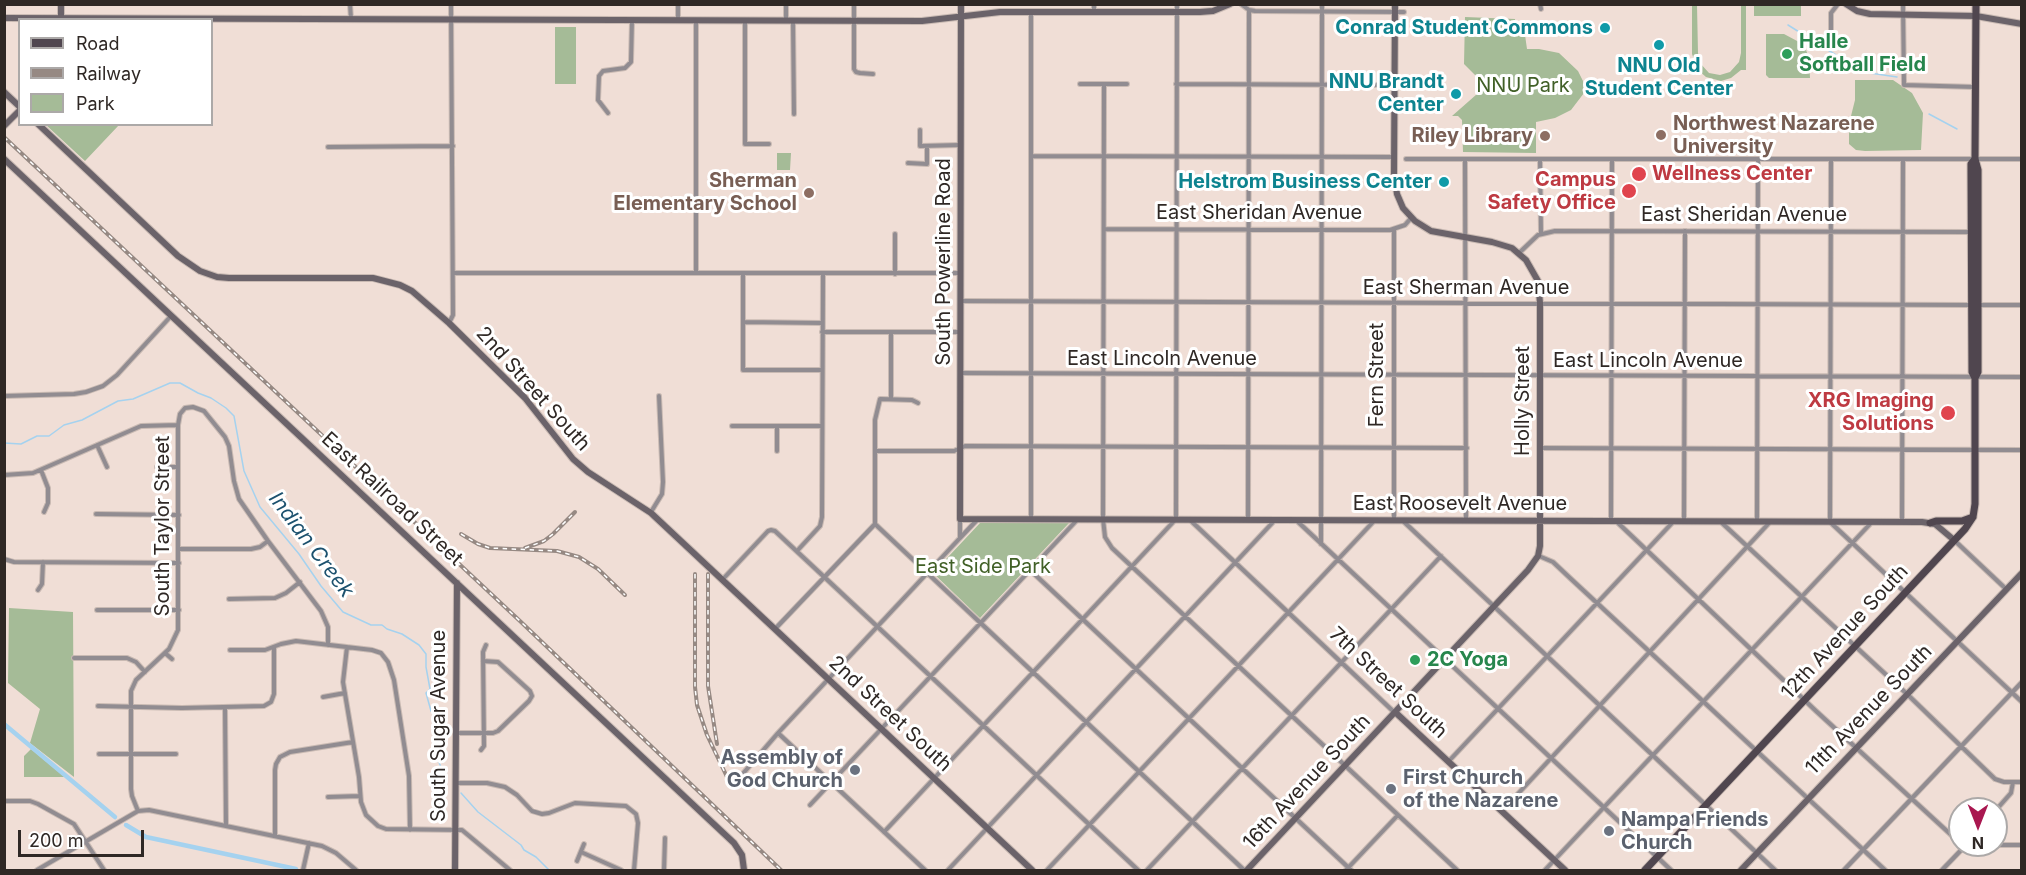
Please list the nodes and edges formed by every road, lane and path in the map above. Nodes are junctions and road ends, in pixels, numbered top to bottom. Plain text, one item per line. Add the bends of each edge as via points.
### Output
1 (350, 4) edge
2 (451, 4) edge
3 (678, 4) edge
4 (786, 4) edge
5 (854, 4) edge
6 (961, 4) edge
7 (1230, 4) edge
8 (1241, 4) edge
9 (1322, 4) edge
10 (1838, 4) edge
11 (1846, 4) edge
12 (1904, 4) edge
13 (1976, 4) edge
14 (1094, 8) edge
15 (1177, 8) edge
16 (1395, 8) edge
17 (1249, 10) junction
18 (1031, 12) junction
19 (1322, 12) junction
20 (1404, 12) dead end
21 (1903, 14) junction
22 (1976, 16) junction
23 (961, 17) junction
24 (213, 19) edge
25 (351, 19) junction
26 (452, 19) junction
27 (632, 20) junction
28 (678, 20) junction
29 (696, 20) junction
30 (745, 20) junction
31 (790, 20) junction
32 (854, 21) junction
33 (2022, 24) edge
34 (1831, 38) dead end
35 (873, 74) dead end
36 (1080, 84) dead end
37 (1104, 84) junction
38 (1127, 84) dead end
39 (1176, 84) junction
40 (1250, 84) junction
41 (1322, 84) junction
42 (1395, 85) junction
43 (1975, 87) junction
44 (4, 92) edge
45 (18, 106) edge
46 (18, 110) edge
47 (608, 113) dead end
48 (794, 114) dead end
49 (4, 126) edge
50 (40, 126) edge
51 (920, 130) dead end
52 (769, 144) dead end
53 (960, 145) junction
54 (453, 146) junction
55 (927, 146) junction
56 (328, 147) dead end
57 (1031, 156) junction
58 (1104, 156) junction
59 (1176, 156) junction
60 (1249, 157) junction
61 (1322, 157) junction
62 (1394, 157) junction
63 (4, 159) edge
64 (1406, 159) dead end
65 (1466, 159) junction
66 (1540, 159) junction
67 (1612, 159) junction
68 (1758, 159) junction
69 (1831, 159) junction
70 (1903, 159) junction
71 (1975, 159) junction
72 (2022, 159) edge
73 (908, 163) dead end
74 (1411, 218) junction
75 (1104, 229) junction
76 (1176, 229) junction
77 (1249, 230) junction
78 (1322, 230) junction
79 (1394, 230) junction
80 (1612, 231) junction
81 (1685, 231) junction
82 (1758, 231) junction
83 (1830, 232) junction
84 (1903, 232) junction
85 (1973, 233) junction
86 (895, 234) dead end
87 (1541, 234) junction
88 (1466, 238) junction
89 (1519, 253) junction
90 (453, 273) junction
91 (696, 273) junction
92 (895, 273) junction
93 (960, 273) junction
94 (743, 274) junction
95 (823, 274) junction
96 (960, 301) junction
97 (1031, 301) junction
98 (1103, 301) junction
99 (1176, 302) junction
100 (1249, 302) junction
101 (1321, 302) junction
102 (1394, 303) junction
103 (1466, 303) junction
104 (1540, 303) junction
105 (1612, 303) junction
106 (1685, 304) junction
107 (1758, 304) junction
108 (1830, 304) junction
109 (1903, 304) junction
110 (1975, 305) junction
111 (2022, 305) edge
112 (172, 316) junction
113 (743, 322) junction
114 (449, 323) junction
115 (822, 323) junction
116 (822, 332) junction
117 (891, 332) junction
118 (960, 332) junction
119 (822, 370) junction
120 (960, 374) junction
121 (1031, 374) junction
122 (1104, 374) junction
123 (1176, 374) junction
124 (1249, 375) junction
125 (1321, 375) junction
126 (1394, 375) junction
127 (1467, 376) junction
128 (1539, 376) junction
129 (1612, 376) junction
130 (1685, 376) junction
131 (1757, 377) junction
132 (1830, 377) junction
133 (1903, 377) junction
134 (2022, 377) edge
135 (1975, 378) junction
136 (4, 396) edge
137 (660, 396) dead end
138 (891, 399) junction
139 (918, 403) dead end
140 (178, 424) junction
141 (732, 426) dead end
142 (777, 426) junction
143 (822, 426) junction
144 (97, 445) junction
145 (1031, 447) junction
146 (1104, 447) junction
147 (1176, 447) junction
148 (1248, 447) junction
149 (960, 448) junction
150 (1321, 448) junction
151 (1394, 448) junction
152 (1467, 448) junction
153 (1539, 448) junction
154 (1612, 449) junction
155 (1684, 449) junction
156 (1757, 450) junction
157 (1830, 450) junction
158 (1903, 450) junction
159 (1975, 450) junction
160 (2022, 450) edge
161 (777, 451) dead end
162 (875, 451) junction
163 (107, 467) dead end
164 (157, 467) dead end
165 (178, 467) junction
166 (41, 470) junction
167 (4, 475) edge
168 (44, 512) dead end
169 (651, 513) junction
170 (96, 514) dead end
171 (179, 515) junction
172 (1973, 517) junction
173 (960, 519) junction
174 (978, 519) junction
175 (1031, 519) junction
176 (1077, 519) junction
177 (1103, 519) junction
178 (1176, 519) junction
179 (1189, 520) junction
180 (1248, 520) junction
181 (1276, 520) junction
182 (1296, 520) junction
183 (1321, 520) junction
184 (1375, 520) junction
185 (1394, 520) junction
186 (1402, 520) junction
187 (1466, 521) junction
188 (1539, 521) junction
189 (1614, 521) junction
190 (1673, 521) junction
191 (1684, 521) junction
192 (1720, 522) junction
193 (1757, 522) junction
194 (1771, 522) junction
195 (1830, 522) junction
196 (1871, 522) junction
197 (1902, 522) junction
198 (1930, 523) junction
199 (875, 524) junction
200 (960, 538) junction
201 (1954, 540) junction
202 (268, 541) junction
203 (1852, 543) junction
204 (1321, 544) junction
205 (1749, 547) junction
206 (179, 549) junction
207 (1646, 550) junction
208 (797, 552) junction
209 (1441, 556) junction
210 (1538, 556) junction
211 (4, 560) edge
212 (1338, 560) junction
213 (43, 562) junction
214 (179, 562) junction
215 (1235, 563) junction
216 (1133, 567) junction
217 (1030, 570) junction
218 (927, 573) junction
219 (2022, 573) edge
220 (824, 577) junction
221 (722, 580) junction
222 (300, 582) junction
223 (457, 583) junction
224 (2006, 589) junction
225 (38, 590) dead end
226 (1905, 593) junction
227 (1802, 596) junction
228 (229, 599) dead end
229 (1699, 600) junction
230 (1597, 603) junction
231 (1494, 606) junction
232 (96, 610) dead end
233 (179, 610) junction
234 (1391, 610) junction
235 (1288, 613) junction
236 (1185, 616) junction
237 (1083, 620) junction
238 (980, 623) junction
239 (878, 626) junction
240 (775, 629) junction
241 (1958, 641) junction
242 (328, 645) junction
243 (486, 645) dead end
244 (1855, 646) junction
245 (346, 647) junction
246 (274, 648) junction
247 (1752, 649) junction
248 (230, 650) dead end
249 (1650, 652) junction
250 (165, 653) junction
251 (1547, 656) junction
252 (74, 658) dead end
253 (172, 659) dead end
254 (1444, 660) junction
255 (483, 661) junction
256 (1341, 663) junction
257 (1239, 666) junction
258 (1136, 669) junction
259 (145, 672) junction
260 (1033, 673) junction
261 (931, 676) junction
262 (828, 679) junction
263 (2022, 682) edge
264 (345, 693) junction
265 (2012, 693) junction
266 (1908, 694) junction
267 (323, 697) dead end
268 (1805, 699) junction
269 (2022, 702) edge
270 (1703, 703) junction
271 (98, 706) dead end
272 (131, 706) junction
273 (1600, 706) junction
274 (225, 707) junction
275 (1497, 709) junction
276 (1395, 712) junction
277 (1292, 716) junction
278 (1189, 719) junction
279 (1086, 723) junction
280 (984, 726) junction
281 (881, 729) junction
282 (456, 733) junction
283 (485, 733) junction
284 (778, 733) junction
285 (353, 742) junction
286 (1857, 747) junction
287 (1963, 747) junction
288 (481, 750) dead end
289 (1756, 752) junction
290 (99, 754) dead end
291 (131, 754) junction
292 (176, 754) dead end
293 (1653, 755) junction
294 (1550, 759) junction
295 (1448, 762) junction
296 (1345, 765) junction
297 (1242, 769) junction
298 (1139, 772) junction
299 (1037, 776) junction
300 (740, 777) dead end
301 (934, 778) junction
302 (831, 782) junction
303 (2013, 782) junction
304 (2022, 782) edge
305 (455, 783) junction
306 (360, 796) junction
307 (328, 797) dead end
308 (1808, 797) junction
309 (2007, 797) edge
310 (1911, 798) junction
311 (4, 801) edge
312 (810, 805) dead end
313 (1706, 805) junction
314 (1603, 808) junction
315 (1502, 811) junction
316 (138, 812) junction
317 (1398, 815) junction
318 (1295, 818) junction
319 (1192, 822) junction
320 (1090, 825) junction
321 (226, 826) junction
322 (987, 828) junction
323 (410, 830) junction
324 (455, 830) junction
325 (884, 832) junction
326 (1948, 832) edge
327 (275, 836) junction
328 (665, 838) dead end
329 (87, 841) junction
330 (309, 843) junction
331 (584, 844) dead end
332 (1863, 849) junction
333 (581, 852) junction
334 (1756, 853) junction
335 (1954, 857) edge
336 (1656, 858) junction
337 (1554, 860) junction
338 (576, 861) dead end
339 (37, 870) edge
340 (104, 870) edge
341 (303, 870) edge
342 (356, 870) edge
343 (455, 870) edge
344 (510, 870) edge
345 (621, 870) edge
346 (634, 870) edge
347 (664, 870) edge
348 (744, 870) edge
349 (925, 870) edge
350 (948, 870) edge
351 (1032, 870) edge
352 (1047, 870) edge
353 (1138, 870) edge
354 (1147, 870) edge
355 (1246, 870) edge
356 (1348, 870) edge
357 (1457, 870) edge
358 (1545, 870) edge
359 (1565, 870) edge
360 (1645, 870) edge
361 (1671, 870) edge
362 (1741, 870) edge
363 (1775, 870) edge
364 (1844, 870) edge
365 (1885, 870) edge
366 (1942, 870) edge

1 - 25 street
2 - 26 street
3 - 28 street
4 - 31 street
5 - 32 street
6 - 23 street, South Powerline Road
7 - 15 street via 1213,11
8 - 17 street
9 - 19 street
10 - 34 street via 1831,13
11 - 21 street via 1870,14
12 - 21 street
13 - 22 main road
14 - 15 street
14 - 18 street
15 - 39 street
16 - 19 street
16 - 20 street
16 - 42 street
17 - 19 street
17 - 40 street
18 - 23 street
18 - 57 street
19 - 41 street
21 - 22 street
21 - 43 street via 1904,85
22 - 33 street
22 - 43 main road
23 - 32 street
23 - 53 street, South Powerline Road
24 - 25 street
25 - 26 street
26 - 27 street
26 - 54 street
27 - 28 street
27 - 47 street via 631,62 626,68 599,75 598,100
28 - 29 street
29 - 30 street
29 - 91 street
30 - 31 street
30 - 52 street via 745,144
31 - 32 street
31 - 48 street
32 - 35 street via 854,69
36 - 37 street
37 - 38 street
37 - 58 street
39 - 40 street
39 - 59 street
40 - 41 street
40 - 60 street
41 - 42 street
41 - 61 street
42 - 62 street
43 - 71 main road
44 - 45 street
46 - 49 street
50 - 114 street, 2nd Street South via 178,256 200,271 229,278 357,277 388,281 412,291
51 - 55 street via 920,146
53 - 55 street
53 - 93 street, South Powerline Road
54 - 56 street
54 - 90 street
55 - 73 street via 927,164
57 - 58 street
57 - 97 street
58 - 59 street
58 - 75 street
59 - 60 street
59 - 76 street
60 - 61 street
60 - 77 street
61 - 62 street
61 - 78 street
62 - 74 street via 1396,194
63 - 112 street, East Railroad Street
64 - 65 street
65 - 66 street
65 - 88 street
66 - 67 street
66 - 87 street
67 - 68 street
67 - 80 street
68 - 69 street
68 - 82 street
69 - 70 street
69 - 83 street
70 - 71 street
70 - 84 street
71 - 72 street
71 - 85 main road via 1978,164
71 - 85 main road via 1971,164
74 - 79 street
74 - 88 street via 1431,231
75 - 76 street, East Sheridan Avenue
75 - 98 street
76 - 77 street, East Sheridan Avenue
76 - 99 street
77 - 78 street, East Sheridan Avenue
77 - 100 street
78 - 79 street, East Sheridan Avenue
78 - 101 street
79 - 102 street, Fern Street
80 - 81 street, East Sheridan Avenue
80 - 87 street, East Sheridan Avenue
80 - 105 street
81 - 82 street, East Sheridan Avenue
81 - 106 street
82 - 83 street, East Sheridan Avenue
82 - 107 street
83 - 84 street, East Sheridan Avenue
83 - 108 street
84 - 85 street, East Sheridan Avenue
84 - 109 street
85 - 110 main road
85 - 110 main road via 1978,281
86 - 92 street
87 - 89 street
88 - 89 street via 1503,244
88 - 103 street
89 - 104 street, Holly Street via 1535,274
90 - 91 street
90 - 114 street via 453,315
91 - 94 street
92 - 93 street
92 - 95 street
93 - 96 street, South Powerline Road
94 - 95 street
94 - 113 street
95 - 115 street
96 - 97 street, East Sherman Avenue
96 - 118 street, South Powerline Road
97 - 98 street, East Sherman Avenue
97 - 121 street
98 - 99 street, East Sherman Avenue
98 - 122 street
99 - 100 street, East Sherman Avenue
99 - 123 street
100 - 101 street, East Sherman Avenue
100 - 124 street
101 - 102 street, East Sherman Avenue
101 - 125 street
102 - 103 street, East Sherman Avenue
102 - 126 street, Fern Street
103 - 104 street, East Sherman Avenue
103 - 127 street
104 - 105 street, East Sherman Avenue
104 - 128 street, Holly Street
105 - 106 street, East Sherman Avenue
105 - 129 street
106 - 107 street, East Sherman Avenue
106 - 130 street
107 - 108 street, East Sherman Avenue
107 - 131 street
108 - 109 street, East Sherman Avenue
108 - 132 street
109 - 110 street, East Sherman Avenue
109 - 133 street
110 - 111 street, East Sherman Avenue
110 - 135 main road
110 - 135 main road
112 - 136 street via 103,386 74,394
112 - 223 street, East Railroad Street
113 - 115 street
113 - 119 street via 743,370
114 - 169 street, 2nd Street South via 525,398 573,459
115 - 116 street
116 - 117 street
116 - 119 street
117 - 118 street
117 - 138 street
118 - 120 street, South Powerline Road
119 - 143 street
120 - 121 street, East Lincoln Avenue
120 - 149 street, South Powerline Road
121 - 122 street, East Lincoln Avenue
121 - 145 street
122 - 123 street, East Lincoln Avenue
122 - 146 street
123 - 124 street, East Lincoln Avenue
123 - 147 street
124 - 125 street, East Lincoln Avenue
124 - 148 street
125 - 126 street, East Lincoln Avenue
125 - 150 street
126 - 127 street, East Lincoln Avenue
126 - 151 street, Fern Street
127 - 128 street, East Lincoln Avenue
127 - 152 street
128 - 129 street, East Lincoln Avenue
128 - 153 street, Holly Street
129 - 130 street, East Lincoln Avenue
129 - 154 street
130 - 131 street, East Lincoln Avenue
130 - 155 street
131 - 132 street, East Lincoln Avenue
131 - 156 street
132 - 133 street, East Lincoln Avenue
132 - 157 street
133 - 135 street, East Lincoln Avenue
133 - 158 street
134 - 135 street, East Lincoln Avenue
135 - 159 main road
137 - 169 street via 663,482 662,494
138 - 139 street
138 - 162 street via 880,399
140 - 144 street via 141,426
140 - 165 street, South Taylor Street
140 - 202 street, South Taylor Street via 182,411 193,407 204,411 220,430 227,441 240,499
141 - 142 street
142 - 143 street
142 - 161 street
143 - 208 street via 821,521
144 - 163 street
144 - 166 street
145 - 146 street
145 - 149 street
145 - 175 street
146 - 147 street
146 - 177 street
147 - 148 street
147 - 178 street
148 - 150 street
148 - 180 street
149 - 162 street
149 - 173 street, South Powerline Road
150 - 151 street
150 - 183 street
151 - 152 street
151 - 185 street, Fern Street
152 - 187 street
153 - 154 street
153 - 188 street, Holly Street
154 - 155 street
154 - 189 street
155 - 156 street
155 - 191 street
156 - 157 street
156 - 193 street
157 - 158 street
157 - 195 street
158 - 159 street
158 - 197 street
159 - 160 street
159 - 172 main road
162 - 199 street
164 - 165 street
165 - 171 street, South Taylor Street
166 - 167 street via 29,475
166 - 168 street via 48,488
169 - 221 street, 2nd Street South
170 - 171 street
171 - 206 street, South Taylor Street
172 - 198 main road
172 - 201 main road, 12th Avenue South
173 - 174 street, East Roosevelt Avenue
173 - 200 street
174 - 175 street, East Roosevelt Avenue
174 - 200 street
175 - 176 street, East Roosevelt Avenue
176 - 177 street, East Roosevelt Avenue
176 - 217 street
177 - 178 street, East Roosevelt Avenue
177 - 216 street via 1108,542
178 - 179 street, East Roosevelt Avenue
178 - 216 street
179 - 180 street, East Roosevelt Avenue
179 - 215 street, 7th Street South
180 - 181 street, East Roosevelt Avenue
181 - 182 street, East Roosevelt Avenue
181 - 215 street
182 - 183 street, East Roosevelt Avenue
182 - 204 street
183 - 184 street, East Roosevelt Avenue
183 - 204 street
184 - 185 street, East Roosevelt Avenue
184 - 212 street
185 - 186 street, East Roosevelt Avenue
186 - 187 street, East Roosevelt Avenue
186 - 209 street
187 - 188 street, East Roosevelt Avenue
188 - 189 street, East Roosevelt Avenue
188 - 210 street, Holly Street
189 - 190 street, East Roosevelt Avenue
189 - 207 street
190 - 191 street, East Roosevelt Avenue
190 - 207 street
191 - 192 street, East Roosevelt Avenue
192 - 193 street, East Roosevelt Avenue
192 - 205 street
193 - 194 street, East Roosevelt Avenue
194 - 195 street, East Roosevelt Avenue
194 - 205 street
195 - 196 street, East Roosevelt Avenue
195 - 203 street
196 - 197 street, East Roosevelt Avenue
196 - 203 street
197 - 198 street, East Roosevelt Avenue
198 - 201 street
199 - 218 street
199 - 220 street
200 - 218 street
201 - 224 street
201 - 226 main road, 12th Avenue South
202 - 206 street via 251,549
202 - 222 street, South Taylor Street
203 - 226 street
203 - 227 street
204 - 212 street
205 - 227 street
205 - 229 street
206 - 214 street, South Taylor Street
207 - 229 street
207 - 230 street
208 - 220 street
208 - 221 street via 771,530
209 - 231 street
209 - 234 street
210 - 230 street via 1553,562
210 - 231 street, 16th Avenue South
211 - 213 street
212 - 234 street
212 - 235 street
213 - 214 street
213 - 225 street
214 - 233 street, South Taylor Street
215 - 235 street, 7th Street South
215 - 236 street
216 - 236 street
216 - 237 street
217 - 237 street
217 - 238 street
218 - 238 street
218 - 239 street
219 - 224 street, 11th Avenue South
220 - 239 street
220 - 240 street
221 - 240 street, 2nd Street South
222 - 228 street via 275,598
222 - 242 street, South Taylor Street via 324,616
223 - 282 street, South Sugar Avenue
223 - 348 street, East Railroad Street via 734,843 742,855
224 - 241 street, 11th Avenue South
226 - 241 street
226 - 244 main road, 12th Avenue South
227 - 244 street
227 - 247 street
229 - 247 street
229 - 249 street
230 - 249 street
230 - 251 street
231 - 251 street
231 - 254 street, 16th Avenue South
232 - 233 street
233 - 250 street, South Taylor Street via 176,638
234 - 254 street
234 - 256 street
235 - 256 street, 7th Street South
235 - 257 street
236 - 257 street
236 - 258 street
237 - 258 street
237 - 260 street
238 - 260 street
238 - 261 street
239 - 261 street
239 - 262 street
240 - 262 street, 2nd Street South
241 - 265 street
241 - 266 street, 11th Avenue South
242 - 245 street
242 - 246 street via 296,642
243 - 255 street
244 - 266 street
244 - 268 main road, 12th Avenue South
245 - 264 street
245 - 323 street via 378,651 391,671 409,776
246 - 248 street
246 - 274 street via 271,702 260,707
247 - 268 street
247 - 270 street
249 - 270 street
249 - 273 street
250 - 253 street
250 - 259 street, South Taylor Street
251 - 273 street
251 - 275 street
252 - 259 street via 127,658
254 - 275 street
254 - 276 street, 16th Avenue South
255 - 283 street
255 - 283 street via 498,662 532,696 498,731
256 - 276 street, 7th Street South
256 - 277 street
257 - 277 street
257 - 278 street
258 - 278 street
258 - 279 street
259 - 272 street, South Taylor Street via 133,686
260 - 279 street
260 - 280 street
261 - 280 street
261 - 281 street
262 - 281 street, 2nd Street South
262 - 284 street
263 - 265 street
264 - 267 street
264 - 285 street
265 - 269 street
265 - 287 street
266 - 286 street, 11th Avenue South
266 - 287 street
268 - 286 street
268 - 289 main road, 12th Avenue South
270 - 289 street
270 - 293 street
271 - 272 street
272 - 274 street
272 - 291 street, South Taylor Street
273 - 293 street
273 - 294 street
274 - 321 street
275 - 294 street
275 - 295 street
276 - 295 street, 7th Street South
276 - 296 street, 16th Avenue South
277 - 296 street
277 - 297 street
278 - 297 street
278 - 298 street
279 - 298 street
279 - 299 street
280 - 299 street
280 - 301 street
281 - 301 street, 2nd Street South
281 - 302 street
282 - 283 street
282 - 305 street, South Sugar Avenue
283 - 288 street
284 - 300 street
284 - 302 street
285 - 306 street
285 - 327 street via 280,757 275,770
286 - 308 street, 11th Avenue South
286 - 310 street
287 - 303 street via 1995,779
287 - 310 street
289 - 308 street
289 - 313 main road, 12th Avenue South
290 - 291 street
291 - 292 street
291 - 316 street, South Taylor Street via 132,796
293 - 313 street
293 - 314 street
294 - 314 street
294 - 315 street
295 - 315 street, 7th Street South
296 - 317 street
296 - 318 street, 16th Avenue South
297 - 318 street
297 - 319 street
298 - 319 street
298 - 320 street
299 - 320 street
299 - 322 street
301 - 322 street, 2nd Street South
301 - 325 street
302 - 312 street
302 - 325 street
303 - 304 street
303 - 309 street
305 - 324 street, South Sugar Avenue
305 - 346 street via 505,787 532,811 542,814 580,803 622,805 633,811 638,824
306 - 307 street
306 - 323 street via 366,815 378,826
308 - 332 street
308 - 334 street, 11th Avenue South
310 - 326 street
310 - 332 street
311 - 329 street via 38,804 74,824
313 - 334 street
313 - 336 main road, 12th Avenue South
314 - 336 street
314 - 337 street
315 - 337 street, 7th Street South
316 - 321 street via 156,811
316 - 329 street
317 - 356 street
317 - 357 street
318 - 355 street, 16th Avenue South
318 - 356 street
319 - 354 street
319 - 355 street
320 - 352 street
320 - 353 street
321 - 327 street
322 - 350 street
322 - 351 street, 2nd Street South
323 - 324 street
324 - 343 street, South Sugar Avenue
324 - 344 street via 462,830
325 - 349 street
327 - 330 street
328 - 347 street
329 - 339 street
329 - 340 street
330 - 341 street
330 - 342 street via 330,849
331 - 333 street
332 - 364 street
332 - 365 street
333 - 338 street
333 - 345 street
334 - 362 street, 11th Avenue South
334 - 363 street
335 - 366 street
336 - 360 main road, 12th Avenue South
336 - 361 street
337 - 358 street
337 - 359 street, 7th Street South

